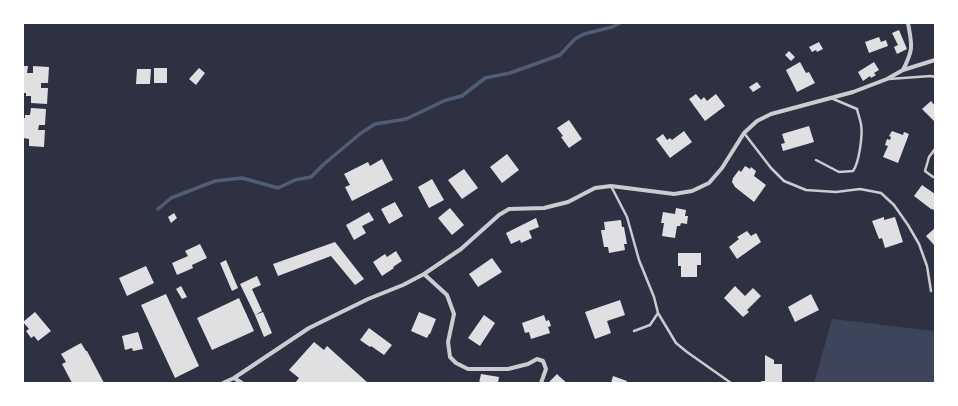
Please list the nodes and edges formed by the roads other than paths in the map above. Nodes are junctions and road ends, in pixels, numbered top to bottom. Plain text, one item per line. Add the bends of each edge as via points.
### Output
1 (908, 23) edge
2 (935, 60) edge
3 (903, 70) junction
4 (935, 77) edge
5 (887, 79) junction
6 (831, 98) junction
7 (744, 133) junction
8 (935, 149) edge
9 (816, 160) dead end
10 (935, 177) edge
11 (611, 186) junction
12 (424, 274) junction
13 (931, 291) dead end
14 (658, 313) junction
15 (634, 331) dead end
16 (234, 378) junction
17 (223, 383) edge
18 (242, 383) edge
19 (541, 383) edge
20 (731, 383) edge

1 - 3 street via 912,46
2 - 3 street
3 - 5 street
4 - 5 lane
5 - 6 street
6 - 7 street via 771,114 757,121
6 - 9 lane via 857,109 861,126 856,167 853,171 839,172
7 - 11 street via 722,168 709,183 692,191 674,194
7 - 13 lane via 784,181 806,190 836,192 860,189 881,193 894,205 919,244 927,266
8 - 10 lane via 929,157 925,171
11 - 12 street via 595,188 568,202 544,208 509,209 461,249
11 - 14 lane via 627,218
12 - 16 street via 309,328
12 - 19 street via 447,295 454,314 448,342 450,357 456,363 468,369 508,369 537,359 542,361 546,369
14 - 15 lane via 650,325
14 - 20 lane via 676,343
16 - 17 street
16 - 18 street

